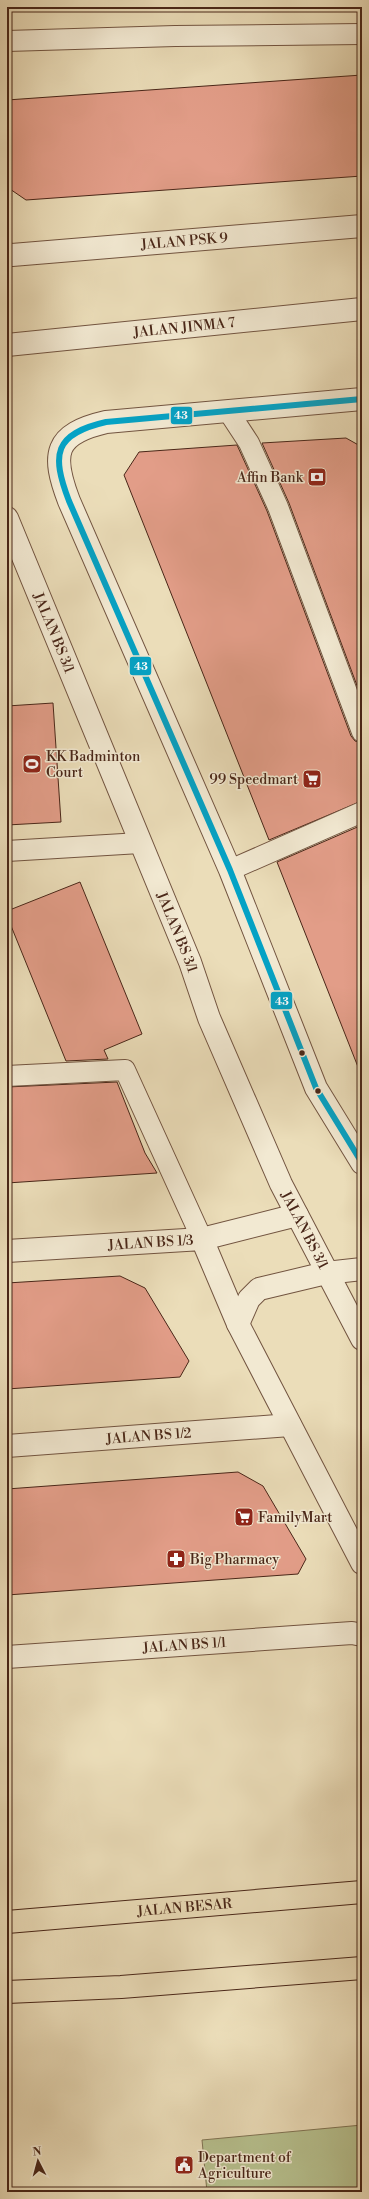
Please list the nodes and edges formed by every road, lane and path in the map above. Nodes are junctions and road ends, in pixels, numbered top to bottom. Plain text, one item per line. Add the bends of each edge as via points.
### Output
1 (362, 34) edge
2 (7, 41) edge
3 (362, 226) edge
4 (7, 254) edge
5 (362, 309) edge
6 (7, 345) edge
7 (362, 399) edge
8 (228, 411) junction
9 (7, 518) edge
10 (362, 732) edge
11 (362, 812) edge
12 (140, 843) junction
13 (7, 851) edge
14 (230, 870) junction
15 (7, 1076) edge
16 (362, 1163) edge
17 (297, 1215) junction
18 (202, 1239) junction
19 (7, 1251) edge
20 (362, 1269) edge
21 (326, 1273) junction
22 (238, 1324) junction
23 (362, 1340) edge
24 (290, 1424) junction
25 (7, 1446) edge
26 (362, 1563) edge
27 (359, 1630) edge
28 (7, 1658) edge
29 (362, 1891) edge
30 (7, 1922) edge
31 (355, 1970) edge
32 (7, 1992) edge

1 - 2 lane
3 - 4 street, JALAN PSK 9
5 - 6 street, JALAN JINMA 7
7 - 8 street
8 - 10 lane via 250,443 278,507
8 - 14 street via 84,426 71,433 62,445 59,457 63,487
9 - 12 street, JALAN BS 3/1
11 - 14 lane
12 - 13 lane
12 - 17 street, JALAN BS 3/1 via 190,962 212,1025
14 - 16 street via 316,1088
15 - 18 lane via 126,1070
17 - 18 street
17 - 21 street, JALAN BS 3/1
18 - 19 street, JALAN BS 1/3
18 - 22 street, JALAN BS 1/3
20 - 21 street
21 - 22 street via 259,1289 249,1299
21 - 23 street, JALAN BS 3/1
22 - 24 street, JALAN BS 1/3
24 - 25 street, JALAN BS 1/2
24 - 26 street, JALAN BS 1/3
27 - 28 street, JALAN BS 1/1
29 - 30 main road, JALAN BESAR
31 - 32 main road via 121,1987

